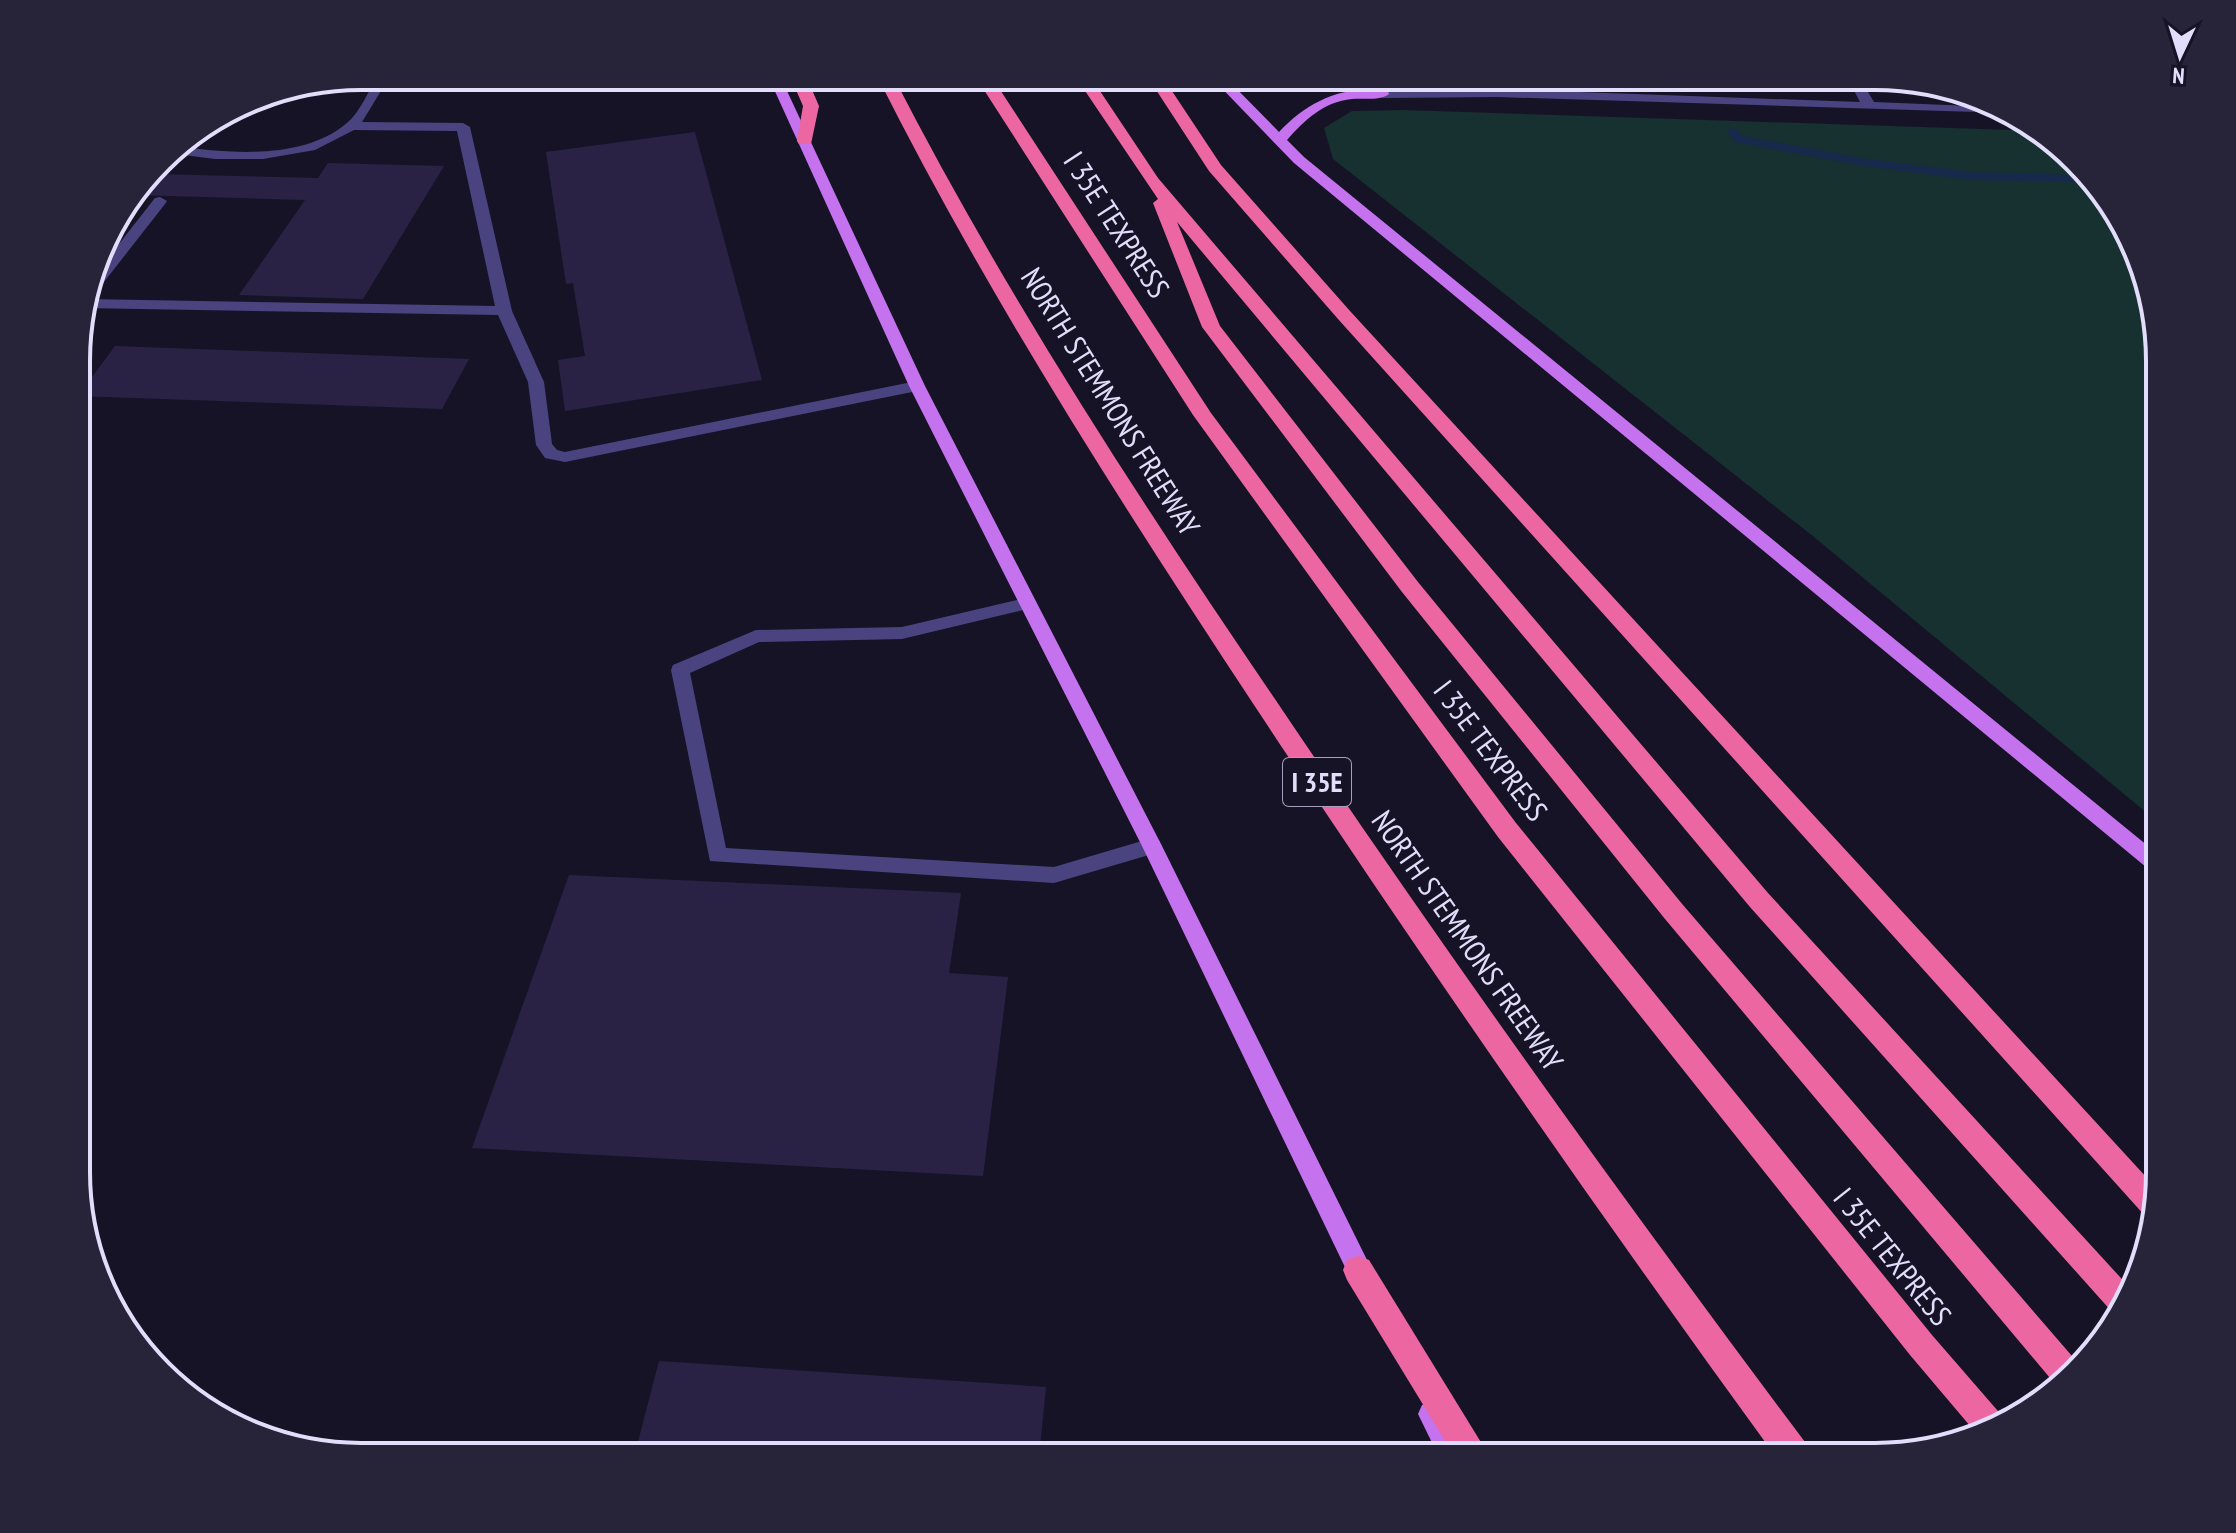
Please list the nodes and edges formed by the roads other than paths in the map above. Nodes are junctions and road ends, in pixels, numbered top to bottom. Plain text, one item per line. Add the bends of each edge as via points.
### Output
1 (1164, 90) edge
2 (1230, 90) edge
3 (1482, 90) edge
4 (1860, 90) edge
5 (374, 91) edge
6 (781, 91) edge
7 (804, 91) edge
8 (893, 91) edge
9 (992, 91) edge
10 (1092, 91) edge
11 (1498, 93) junction
12 (1383, 94) joint
13 (1869, 106) junction
14 (1976, 110) edge
15 (352, 126) junction
16 (805, 141) junction
17 (1279, 141) junction
18 (189, 151) edge
19 (1152, 181) junction
20 (160, 201) dead end
21 (105, 271) edge
22 (96, 304) edge
23 (504, 311) junction
24 (917, 386) junction
25 (1026, 604) junction
26 (1152, 846) junction
27 (2145, 855) edge
28 (2144, 1195) edge
29 (1358, 1270) junction
30 (2116, 1295) edge
31 (2062, 1368) edge
32 (1985, 1419) edge
33 (1446, 1442) edge
34 (1465, 1442) edge
35 (1785, 1442) edge

1 - 28 highway via 1215,168 1344,315
2 - 17 main road
3 - 11 street
4 - 13 street
5 - 15 street
6 - 16 main road
7 - 16 highway via 811,106
8 - 35 highway, NORTH STEMMONS FREEWAY / I 35E via 1052,376 1193,596 1487,1027
9 - 32 highway, I 35E TEXPRESS via 1203,415 1507,830
10 - 19 highway
11 - 12 street
11 - 13 street
12 - 17 main road via 1342,94 1315,104
13 - 14 street
15 - 18 street via 315,147 274,153
15 - 23 street via 463,127
16 - 24 main road
17 - 27 main road
19 - 30 highway via 1759,900
19 - 31 highway via 1211,327 1410,587 1674,912
20 - 21 street
22 - 23 street
23 - 24 street via 536,382 544,445 551,454 565,457
24 - 25 main road
25 - 26 main road
25 - 26 street via 902,633 756,636 680,670 717,855 1054,875
26 - 29 main road
29 - 33 main road
29 - 34 highway

